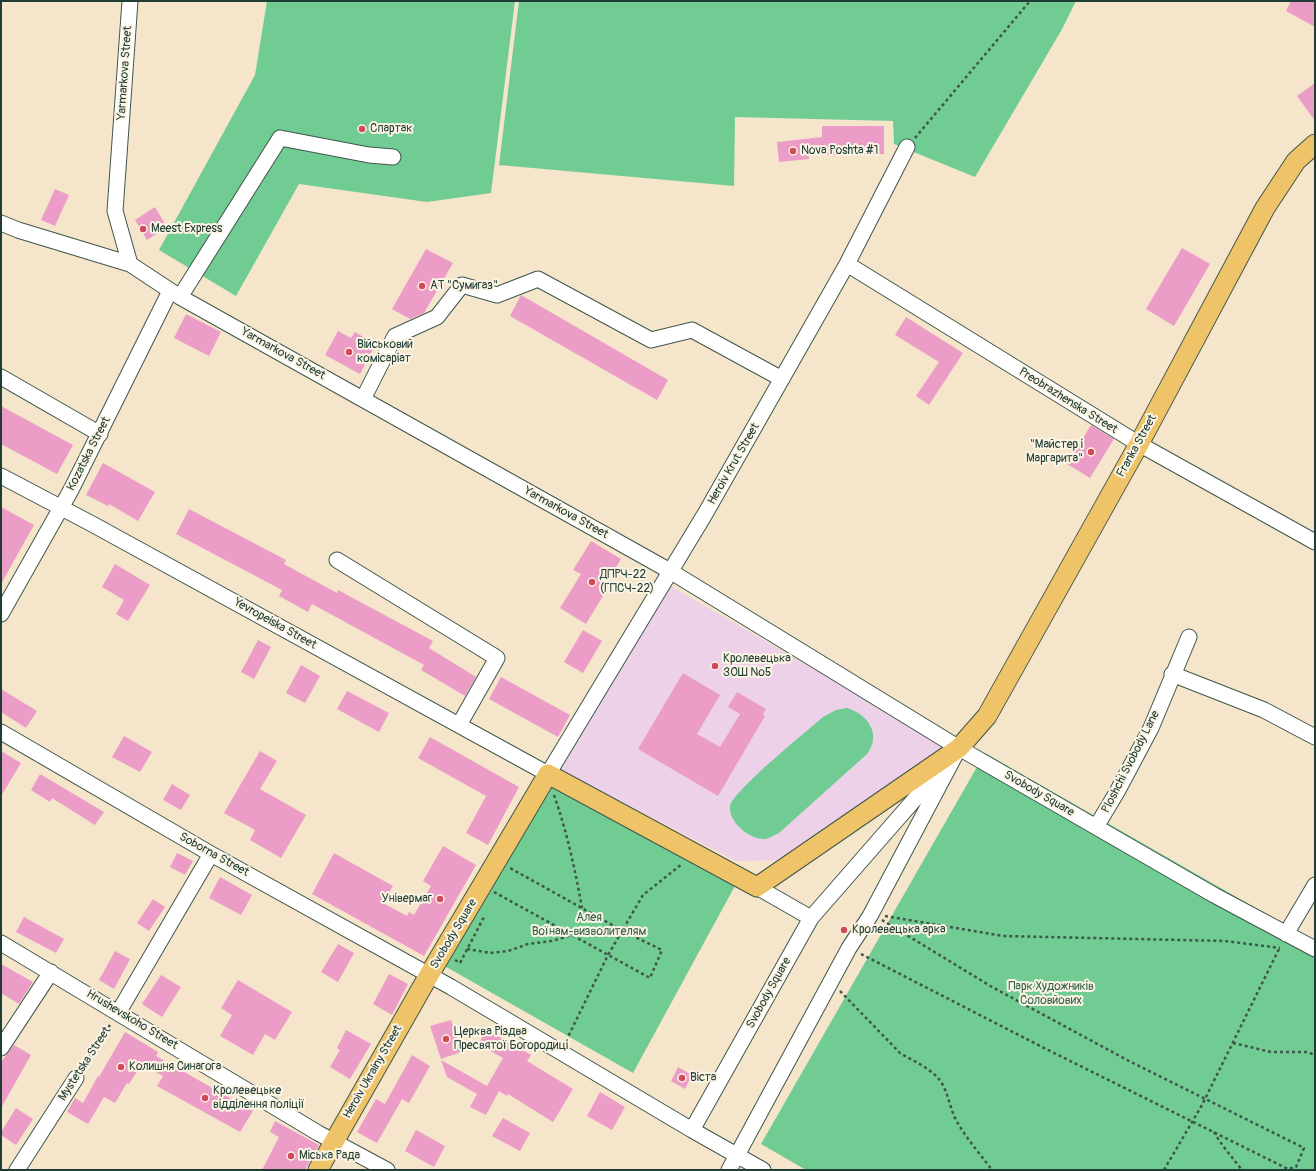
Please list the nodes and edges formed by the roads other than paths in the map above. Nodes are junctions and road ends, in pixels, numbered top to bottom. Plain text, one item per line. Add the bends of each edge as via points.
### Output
1 (130, 1) edge
2 (1315, 144) edge
3 (907, 147) road end
4 (393, 157) dead end
5 (1, 223) edge
6 (130, 264) junction
7 (847, 264) junction
8 (175, 294) junction
9 (1, 377) edge
10 (782, 379) junction
11 (363, 399) junction
12 (100, 434) junction
13 (1139, 444) junction
14 (1, 476) edge
15 (60, 508) junction
16 (1315, 542) edge
17 (336, 560) dead end
18 (670, 571) junction
19 (1, 614) edge
20 (1189, 637) dead end
21 (1172, 674) junction
22 (459, 725) junction
23 (1, 732) edge
24 (1315, 737) edge
25 (959, 748) junction
26 (548, 774) junction
27 (1096, 827) junction
28 (211, 854) junction
29 (1315, 885) edge
30 (756, 887) junction
31 (811, 918) junction
32 (1286, 934) junction
33 (1, 943) edge
34 (1315, 949) edge
35 (51, 972) junction
36 (429, 975) junction
37 (118, 1012) junction
38 (1, 1048) edge
39 (76, 1078) road end
40 (692, 1130) junction
41 (334, 1141) junction
42 (737, 1155) junction
43 (17, 1170) edge
44 (318, 1170) edge
45 (387, 1170) edge
46 (729, 1170) edge
47 (763, 1170) edge

1 - 6 street, Yarmarkova Street via 115,211
2 - 13 main road, Franka Street via 1296,161 1265,208
3 - 7 street, Heroiv Krut Street
4 - 8 street, Kozatska Street via 369,155 280,138
5 - 6 street
6 - 8 street, Yarmarkova Street
7 - 10 street, Heroiv Krut Street
7 - 13 street, Preobrazhenska Street
8 - 11 street, Yarmarkova Street
8 - 12 street, Kozatska Street
9 - 12 street
10 - 11 street via 692,330 651,340 538,279 497,295 462,285 437,317 395,336
10 - 18 street, Heroiv Krut Street
11 - 18 street, Yarmarkova Street
12 - 15 street, Kozatska Street
13 - 16 street, Preobrazhenska Street
13 - 25 main road, Franka Street via 987,716
14 - 15 street, Yevropeiska Street
15 - 19 street, Kozatska Street
15 - 22 street, Yevropeiska Street
17 - 22 street via 497,658
18 - 25 street, Yarmarkova Street
18 - 26 street, Heroiv Krut Street
20 - 21 street, Ploshchi Svobody Lane
21 - 24 street via 1264,710
21 - 27 street, Ploshchi Svobody Lane via 1151,728
22 - 26 street, Yevropeiska Street
23 - 28 street, Soborna Street
25 - 27 street, Svobody Square
25 - 30 main road, Franka Street
25 - 31 street, Svobody Square
25 - 42 street via 871,914 849,948
26 - 30 main road
26 - 36 main road, Svobody Square
27 - 32 street, Svobody Square
28 - 36 street, Soborna Street
28 - 37 street
29 - 32 street
30 - 31 street
31 - 40 street, Svobody Square
32 - 34 street, Svobody Square
33 - 35 street, Hrushevskoho Street
35 - 37 street, Hrushevskoho Street
35 - 38 street
36 - 40 street, Svobody Square
36 - 41 main road, Heroiv Ukrainy Street
37 - 41 street, Hrushevskoho Street
39 - 43 street, Mystetska Street
40 - 42 street, Svobody Square
41 - 44 main road, Heroiv Ukrainy Street
41 - 45 street, Hrushevskoho Street
42 - 46 street
42 - 47 street, Svobody Square

